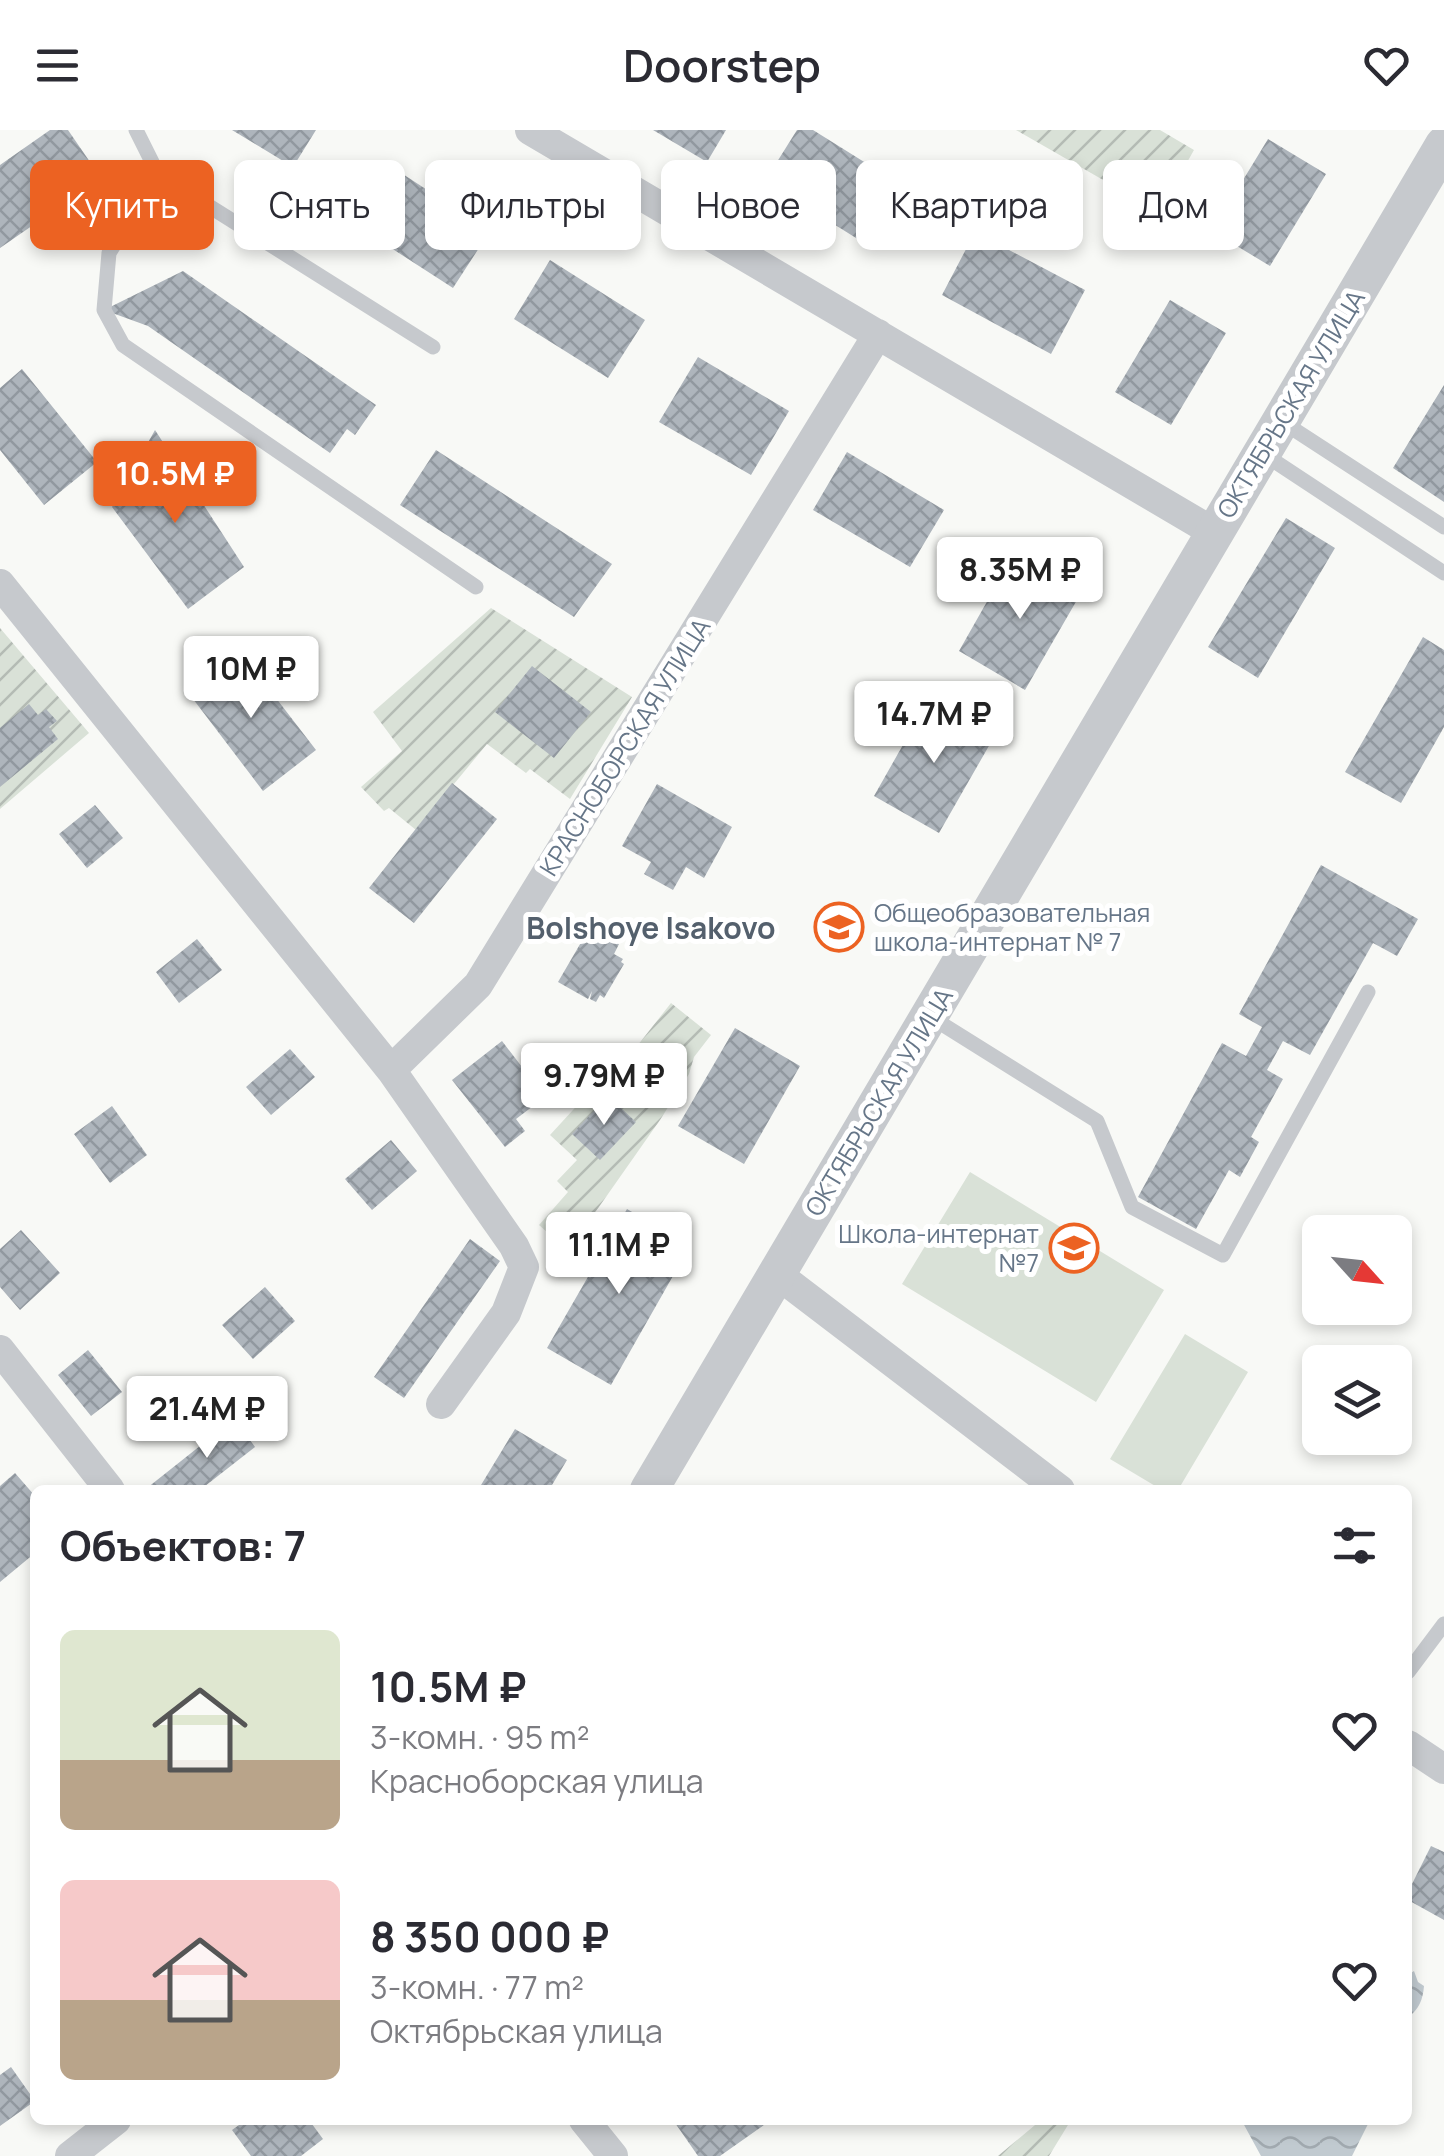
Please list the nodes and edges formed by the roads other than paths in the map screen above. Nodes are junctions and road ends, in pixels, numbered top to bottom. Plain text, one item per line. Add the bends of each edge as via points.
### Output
1 (136, 130) edge
2 (530, 130) edge
3 (1444, 145) edge
4 (151, 160) edge
5 (214, 209) edge
6 (111, 250) edge
7 (878, 334) junction
8 (433, 348) dead end
9 (1272, 437) junction
10 (1444, 527) edge
11 (1215, 533) junction
12 (1444, 573) edge
13 (0, 584) edge
14 (476, 587) dead end
15 (1368, 992) dead end
16 (930, 1016) junction
17 (391, 1070) junction
18 (777, 1274) junction
19 (0, 1350) edge
20 (441, 1404) dead end
21 (106, 1485) edge
22 (652, 1485) edge
23 (1053, 1485) edge
24 (1444, 1624) edge
25 (1412, 1667) edge
26 (1412, 1749) edge
27 (1444, 1769) edge
28 (110, 2125) edge
29 (588, 2125) edge
30 (70, 2156) edge
31 (613, 2156) edge

1 - 4 lane
2 - 7 street
3 - 9 street, ОКТЯБРЬСКАЯ УЛИЦА
5 - 8 lane
6 - 14 lane via 104,310 123,345
7 - 11 street
7 - 17 street, КРАСНОБОРСКАЯ УЛИЦА via 478,985
9 - 10 lane
9 - 11 street, ОКТЯБРЬСКАЯ УЛИЦА
9 - 12 lane
11 - 16 street, ОКТЯБРЬСКАЯ УЛИЦА
13 - 17 street
15 - 16 lane via 1223,1255 1132,1207 1096,1122
16 - 18 street, ОКТЯБРЬСКАЯ УЛИЦА
17 - 20 street via 524,1268 506,1313
18 - 22 street, ОКТЯБРЬСКАЯ УЛИЦА
18 - 23 street
19 - 21 street
24 - 25 lane
26 - 27 street
28 - 30 street
29 - 31 street

